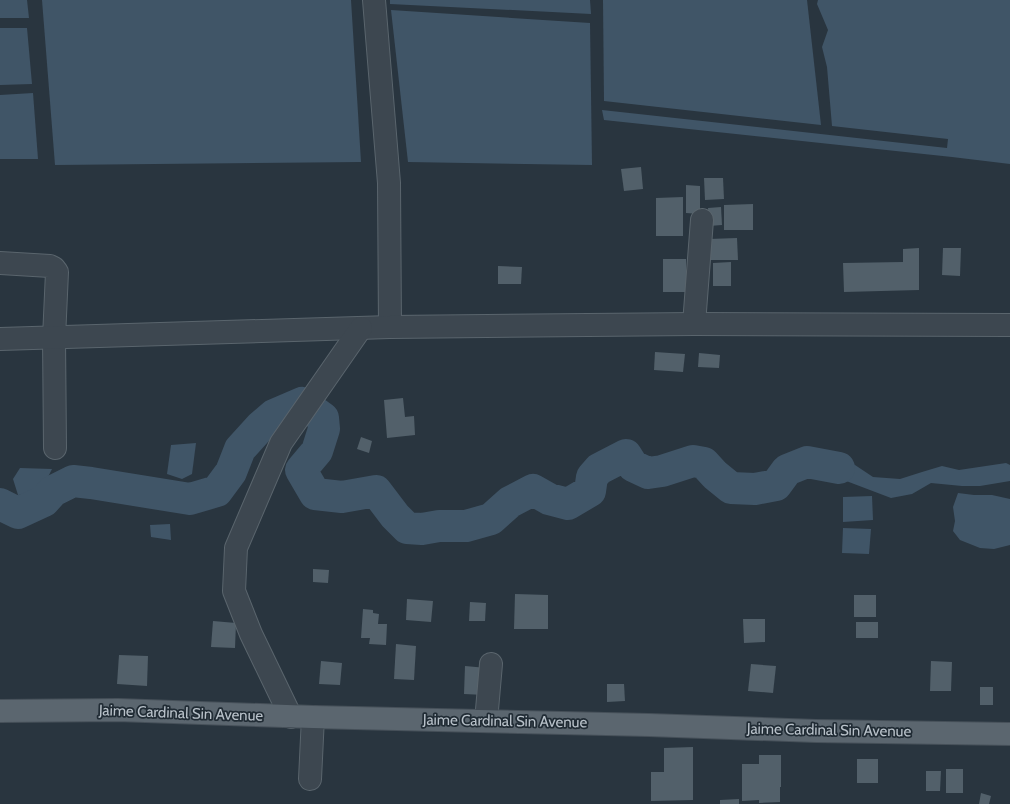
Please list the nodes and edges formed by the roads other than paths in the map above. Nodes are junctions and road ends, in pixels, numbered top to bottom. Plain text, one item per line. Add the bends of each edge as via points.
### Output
1 (374, 0) edge
2 (702, 220) dead end
3 (0, 263) edge
4 (694, 324) junction
5 (1010, 325) edge
6 (390, 327) junction
7 (361, 328) junction
8 (54, 338) junction
9 (0, 339) edge
10 (55, 448) dead end
11 (491, 664) dead end
12 (0, 711) edge
13 (291, 717) junction
14 (313, 718) junction
15 (486, 721) junction
16 (1010, 734) edge
17 (310, 779) dead end

1 - 6 street via 389,183
2 - 4 street
3 - 8 street via 50,266 57,272
4 - 5 street
4 - 6 street
6 - 7 street
7 - 8 street
7 - 13 street via 281,443 236,548 234,591 251,634
8 - 9 street
8 - 10 street
11 - 15 street
12 - 13 main road, Jaime Cardinal Sin Avenue via 118,710
13 - 14 main road, Jaime Cardinal Sin Avenue
14 - 15 main road, Jaime Cardinal Sin Avenue
14 - 17 street
15 - 16 main road, Jaime Cardinal Sin Avenue

